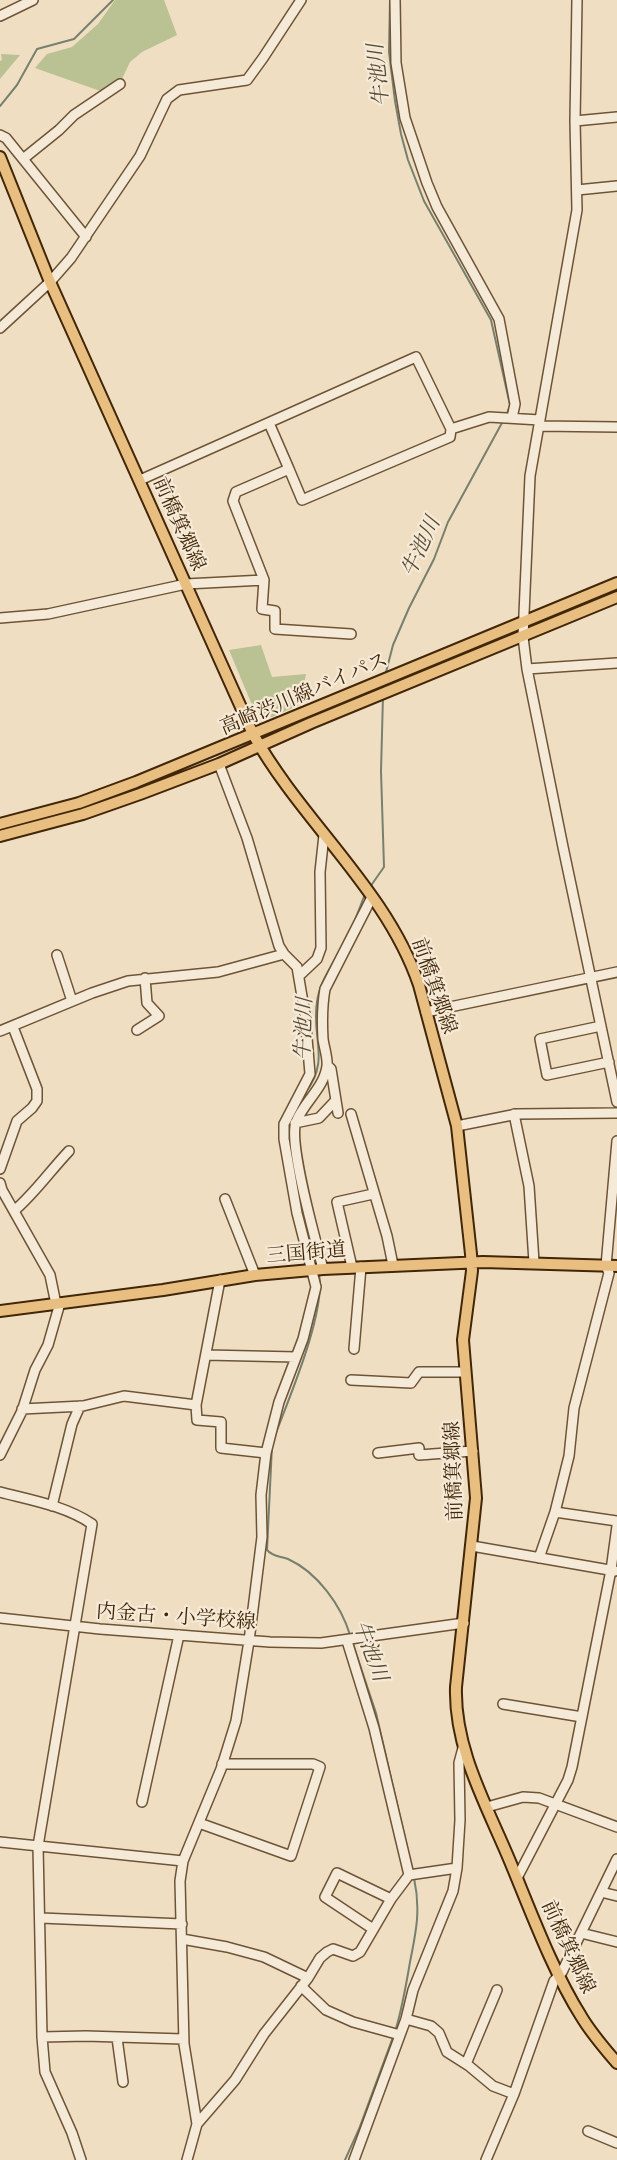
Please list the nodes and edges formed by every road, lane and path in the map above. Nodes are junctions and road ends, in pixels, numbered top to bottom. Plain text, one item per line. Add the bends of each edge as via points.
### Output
1 (33, 0) edge
2 (302, 0) edge
3 (395, 0) edge
4 (577, 0) edge
5 (0, 16) edge
6 (120, 84) dead end
7 (617, 117) edge
8 (575, 121) junction
9 (0, 135) edge
10 (0, 157) edge
11 (23, 159) junction
12 (617, 186) edge
13 (577, 190) junction
14 (86, 237) junction
15 (50, 282) junction
16 (0, 328) edge
17 (507, 418) junction
18 (269, 423) junction
19 (539, 423) junction
20 (617, 427) edge
21 (451, 429) junction
22 (289, 469) junction
23 (140, 480) junction
24 (264, 580) junction
25 (617, 583) edge
26 (186, 584) junction
27 (617, 597) edge
28 (0, 618) edge
29 (525, 622) junction
30 (351, 634) dead end
31 (523, 637) junction
32 (617, 663) edge
33 (527, 669) junction
34 (253, 734) junction
35 (260, 746) junction
36 (219, 764) junction
37 (0, 824) edge
38 (324, 835) junction
39 (0, 836) edge
40 (371, 896) junction
41 (284, 954) junction
42 (57, 955) dead end
43 (617, 972) edge
44 (299, 976) junction
45 (591, 977) junction
46 (144, 978) junction
47 (72, 1001) junction
48 (426, 1012) junction
49 (601, 1026) junction
50 (13, 1027) junction
51 (137, 1030) dead end
52 (0, 1031) edge
53 (324, 1047) junction
54 (308, 1049) junction
55 (609, 1062) junction
56 (327, 1065) junction
57 (336, 1100) junction
58 (617, 1102) edge
59 (338, 1113) dead end
60 (617, 1113) edge
61 (351, 1114) dead end
62 (514, 1114) junction
63 (295, 1123) junction
64 (457, 1126) junction
65 (617, 1141) edge
66 (69, 1151) dead end
67 (0, 1169) edge
68 (0, 1183) edge
69 (373, 1194) junction
70 (225, 1199) dead end
71 (14, 1211) junction
72 (472, 1262) junction
73 (534, 1262) junction
74 (393, 1265) junction
75 (611, 1266) edge
76 (357, 1267) junction
77 (318, 1269) junction
78 (255, 1275) junction
79 (219, 1280) junction
80 (58, 1304) junction
81 (0, 1311) edge
82 (354, 1349) dead end
83 (206, 1355) junction
84 (296, 1357) junction
85 (465, 1372) junction
86 (351, 1380) dead end
87 (196, 1405) junction
88 (81, 1406) junction
89 (22, 1409) junction
90 (1, 1451) edge
91 (473, 1451) junction
92 (266, 1453) junction
93 (378, 1453) dead end
94 (0, 1492) edge
95 (52, 1506) junction
96 (555, 1512) junction
97 (617, 1521) edge
98 (617, 1526) edge
99 (472, 1546) junction
100 (539, 1558) junction
101 (614, 1571) edge
102 (0, 1618) edge
103 (464, 1623) junction
104 (75, 1627) junction
105 (179, 1635) junction
106 (352, 1640) junction
107 (249, 1641) junction
108 (503, 1704) dead end
109 (582, 1717) junction
110 (463, 1748) junction
111 (222, 1764) junction
112 (142, 1802) dead end
113 (554, 1805) junction
114 (487, 1808) junction
115 (199, 1823) junction
116 (617, 1827) edge
117 (0, 1842) edge
118 (38, 1846) junction
119 (617, 1859) edge
120 (183, 1861) junction
121 (457, 1868) junction
122 (413, 1875) junction
123 (517, 1878) junction
124 (601, 1892) junction
125 (617, 1896) edge
126 (391, 1899) junction
127 (41, 1918) junction
128 (182, 1924) junction
129 (373, 1929) junction
130 (581, 1933) junction
131 (182, 1939) junction
132 (617, 1942) edge
133 (560, 1976) junction
134 (308, 1978) junction
135 (301, 1986) junction
136 (497, 1990) dead end
137 (406, 2019) junction
138 (400, 2035) junction
139 (42, 2037) junction
140 (117, 2038) junction
141 (183, 2039) junction
142 (617, 2063) edge
143 (466, 2064) junction
144 (123, 2082) dead end
145 (514, 2094) junction
146 (197, 2124) junction
147 (588, 2131) dead end
148 (617, 2143) edge
149 (81, 2160) edge
150 (187, 2160) edge
151 (354, 2160) edge
152 (486, 2160) edge

1 - 5 street
2 - 14 street via 247,80 187,88 167,99 140,156
3 - 17 street via 396,63 405,118 437,207 499,319 515,404
4 - 8 street
6 - 11 street via 74,115
7 - 8 street
8 - 13 street
9 - 11 street
10 - 15 main road, 前橋箕郷線
11 - 14 street
12 - 13 street
13 - 19 street via 577,210
14 - 15 street
15 - 16 street
15 - 23 main road, 前橋箕郷線
17 - 19 street
17 - 21 street via 481,418
18 - 21 street via 416,357
18 - 22 street
18 - 23 street
19 - 20 street
19 - 29 street via 528,494
21 - 22 street via 450,437 302,500
22 - 24 street via 236,492 233,501
23 - 26 main road, 前橋箕郷線
24 - 26 street
24 - 30 street via 262,609 275,611 275,629
25 - 29 main road, 高崎渋川線バイパス
26 - 28 street via 48,614
26 - 34 main road, 前橋箕郷線
27 - 31 main road, 高崎渋川線バイパス
29 - 31 street
29 - 34 main road, 高崎渋川線バイパス
31 - 33 street
31 - 35 main road, 高崎渋川線バイパス
32 - 33 street
33 - 45 street
34 - 35 main road, 前橋箕郷線
34 - 37 main road, 高崎渋川線バイパス via 79,803
35 - 36 main road, 高崎渋川線バイパス
35 - 38 main road, 前橋箕郷線
36 - 39 main road, 高崎渋川線バイパス via 83,814
36 - 41 street via 248,838
38 - 40 main road, 前橋箕郷線
38 - 44 street via 320,872 321,948
40 - 48 main road, 前橋箕郷線 via 403,946
40 - 53 street via 325,989
41 - 44 street via 297,967
41 - 46 street via 218,972
42 - 47 street
43 - 45 street
44 - 54 street
45 - 48 street
45 - 49 street
46 - 47 street
46 - 51 street via 147,1003 159,1016
47 - 50 street
48 - 64 main road, 前橋箕郷線
49 - 55 street
49 - 55 street via 540,1039 547,1075
50 - 52 street
50 - 67 street via 37,1089 37,1101 17,1121
53 - 54 street
53 - 56 street
54 - 77 street via 310,1074 284,1124 284,1139 297,1213
55 - 58 street
56 - 57 street
56 - 63 street via 323,1080
57 - 59 street
57 - 63 street via 319,1118
60 - 62 street
61 - 69 street
62 - 64 street
62 - 73 street via 529,1186
63 - 77 street via 296,1149
64 - 72 main road, 前橋箕郷線
65 - 75 street
66 - 71 street via 33,1195
68 - 71 street
69 - 74 street
69 - 76 street via 337,1202
70 - 78 street
71 - 80 street via 50,1275
72 - 73 main road, 三国街道
72 - 74 main road, 三国街道
72 - 85 main road, 前橋箕郷線 via 463,1340
73 - 75 main road, 三国街道
74 - 76 main road, 三国街道
75 - 96 street via 574,1408 569,1456
76 - 77 main road, 三国街道
76 - 82 street
77 - 78 main road, 三国街道
77 - 84 street
78 - 79 main road, 三国街道
79 - 80 main road, 三国街道
79 - 83 street
80 - 81 main road, 三国街道
80 - 89 street via 48,1345
83 - 84 street
83 - 87 street
84 - 92 street
85 - 86 street via 419,1372 411,1383
85 - 91 main road, 前橋箕郷線
87 - 88 street via 124,1396
87 - 92 street via 197,1420 221,1422 221,1448
88 - 89 street
88 - 95 street via 72,1424
89 - 90 street
91 - 93 street via 419,1455 419,1448
91 - 99 main road, 前橋箕郷線 via 476,1498
92 - 107 street via 262,1537
94 - 95 street
95 - 104 street via 82,1516 92,1524
96 - 97 street
96 - 100 street
98 - 101 street
99 - 100 street
99 - 103 main road, 前橋箕郷線
100 - 101 street
101 - 109 street
102 - 104 street, 内金古・小学校線
103 - 106 street, 内金古・小学校線
103 - 110 main road, 前橋箕郷線 via 456,1696
104 - 105 street, 内金古・小学校線
104 - 118 street
105 - 107 street, 内金古・小学校線
105 - 112 street
106 - 107 street, 内金古・小学校線
106 - 122 street
107 - 111 street via 236,1721
108 - 109 street
109 - 113 street via 570,1774
110 - 114 main road, 前橋箕郷線
110 - 121 street via 459,1763
111 - 115 street
111 - 115 street via 320,1767 291,1856
113 - 114 street via 539,1798 523,1797
113 - 116 street
113 - 123 street
114 - 123 main road, 前橋箕郷線
115 - 120 street
117 - 118 street
118 - 120 street
118 - 127 street
119 - 124 street
120 - 128 street
121 - 122 street
121 - 137 street via 449,1905 413,1990
122 - 126 street
123 - 133 main road, 前橋箕郷線
124 - 125 street
124 - 130 street
126 - 129 street
126 - 129 street via 337,1873 325,1897
127 - 128 street
127 - 139 street
128 - 131 street
129 - 134 street via 360,1952 353,1956 333,1949 320,1959
130 - 132 street
130 - 133 street
131 - 134 street via 264,1957
131 - 141 street
133 - 142 main road, 前橋箕郷線 via 581,2016
133 - 145 street via 554,1981
134 - 135 street
135 - 138 street via 326,2010
135 - 146 street via 264,2034 236,2080
136 - 143 street
137 - 138 street
137 - 143 street via 435,2029 447,2052
138 - 151 street
139 - 140 street
139 - 149 street via 45,2072
140 - 141 street
140 - 144 street
141 - 146 street
143 - 145 street via 493,2086
145 - 152 street
146 - 150 street
147 - 148 street

